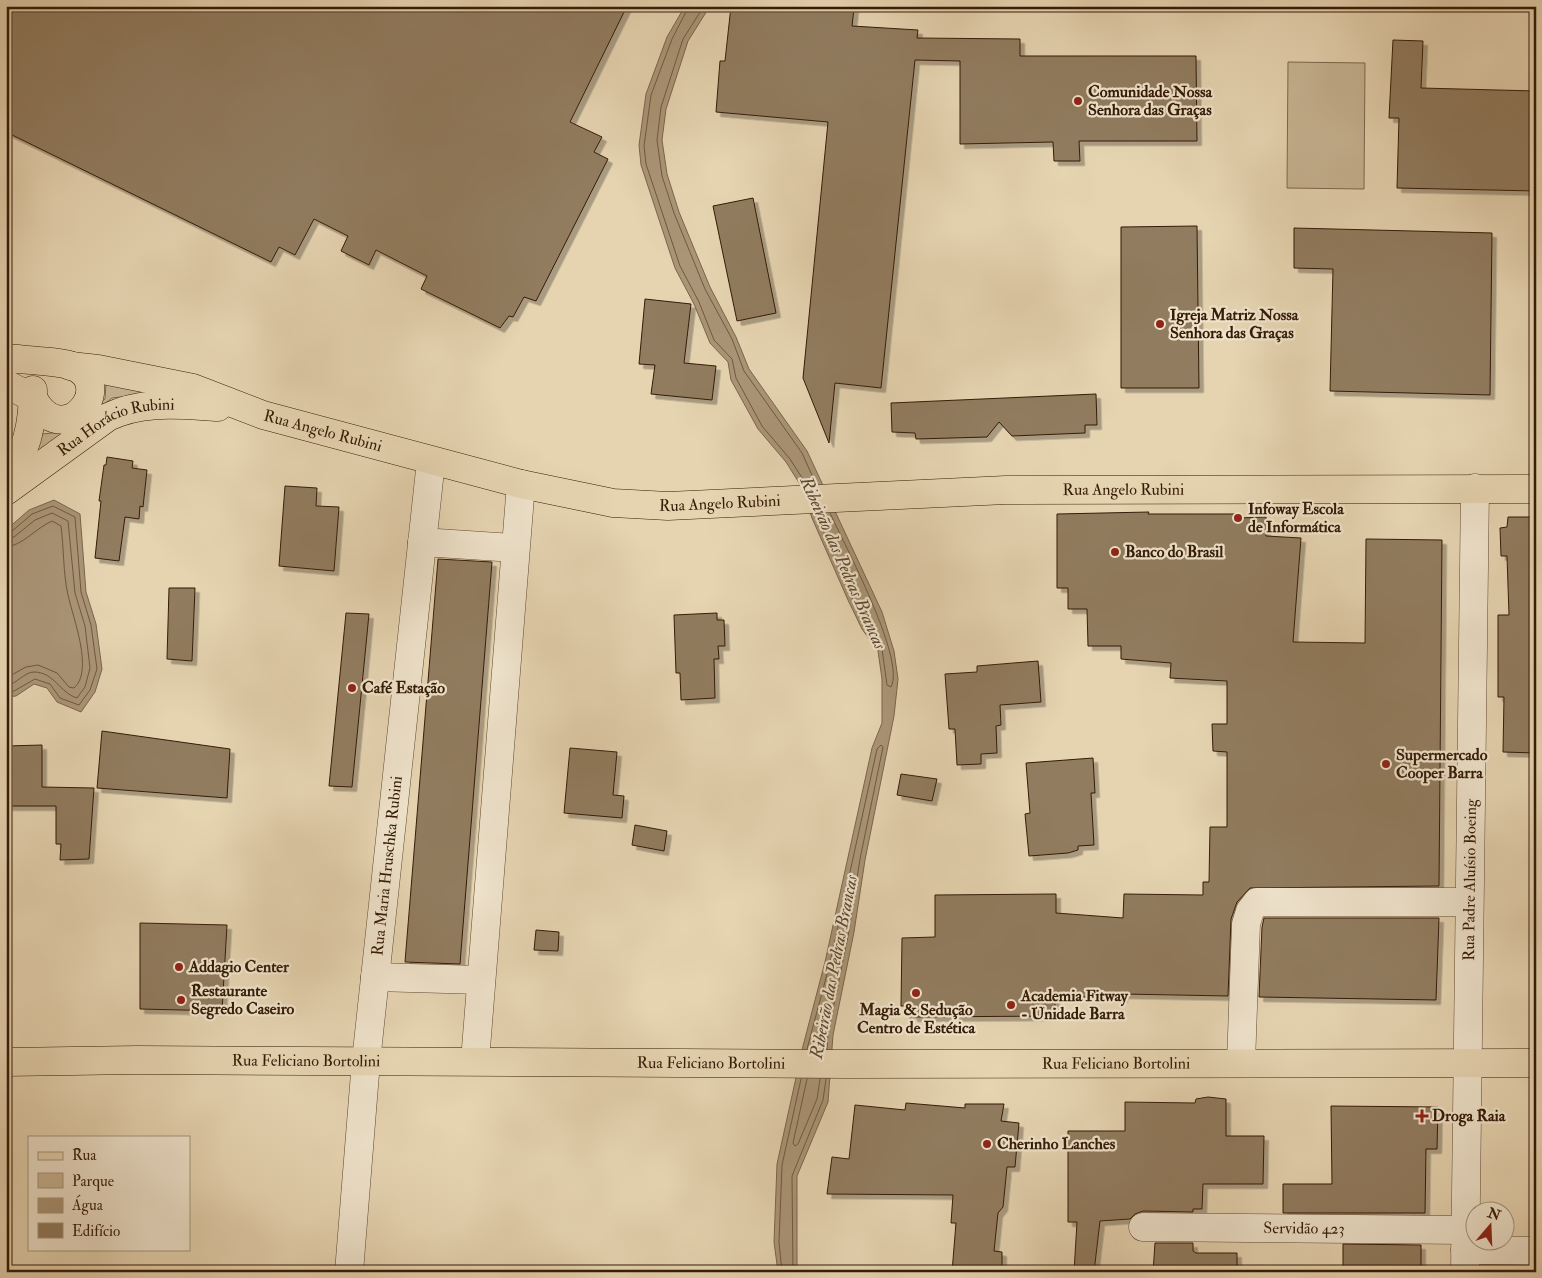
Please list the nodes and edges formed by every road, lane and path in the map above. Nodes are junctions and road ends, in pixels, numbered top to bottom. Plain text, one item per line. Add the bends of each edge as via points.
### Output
1 (6, 358) edge
2 (64, 365) junction
3 (6, 384) edge
4 (34, 398) junction
5 (240, 408) junction
6 (431, 461) junction
7 (6, 480) edge
8 (521, 484) junction
9 (1475, 488) junction
10 (1536, 489) edge
11 (6, 492) edge
12 (422, 542) junction
13 (514, 548) junction
14 (1469, 902) junction
15 (375, 977) junction
16 (481, 980) junction
17 (366, 1061) junction
18 (475, 1061) junction
19 (6, 1062) edge
20 (1468, 1062) junction
21 (1241, 1063) junction
22 (1536, 1063) edge
23 (1142, 1228) dead end
24 (1465, 1251) edge
25 (1536, 1252) edge
26 (349, 1272) edge

1 - 2 main road, Rua Angelo Rubini
2 - 4 main road via 50,367 36,379
2 - 4 main road via 82,372 90,386 90,395 83,410 68,419 59,420 43,412
2 - 5 main road, Rua Angelo Rubini via 193,388
3 - 4 main road
4 - 7 main road via 28,439
5 - 6 main road, Rua Angelo Rubini
5 - 11 main road, Rua Horácio Rubini via 158,404 124,409 108,417
6 - 8 main road, Rua Angelo Rubini
6 - 12 street, Rua Maria Hruschka Rubini
8 - 9 main road, Rua Angelo Rubini via 613,503 668,506 1006,490
8 - 13 street
9 - 10 main road, Rua Angelo Rubini
9 - 14 street, Rua Padre Aluísio Boeing
12 - 13 street
12 - 15 street, Rua Maria Hruschka Rubini
13 - 16 street
14 - 20 street, Rua Padre Aluísio Boeing
14 - 21 street via 1257,902 1246,924
15 - 16 street
15 - 17 street, Rua Maria Hruschka Rubini
16 - 18 street
17 - 18 main road, Rua Feliciano Bortolini
17 - 19 main road, Rua Feliciano Bortolini
17 - 26 street, Rua Maria Hruschka Rubini
18 - 21 main road, Rua Feliciano Bortolini
20 - 21 main road, Rua Feliciano Bortolini
20 - 22 main road, Rua Feliciano Bortolini
20 - 24 street, Rua Padre Aluísio Boeing
23 - 24 street, Servidão 423
24 - 25 street, Servidão 423

